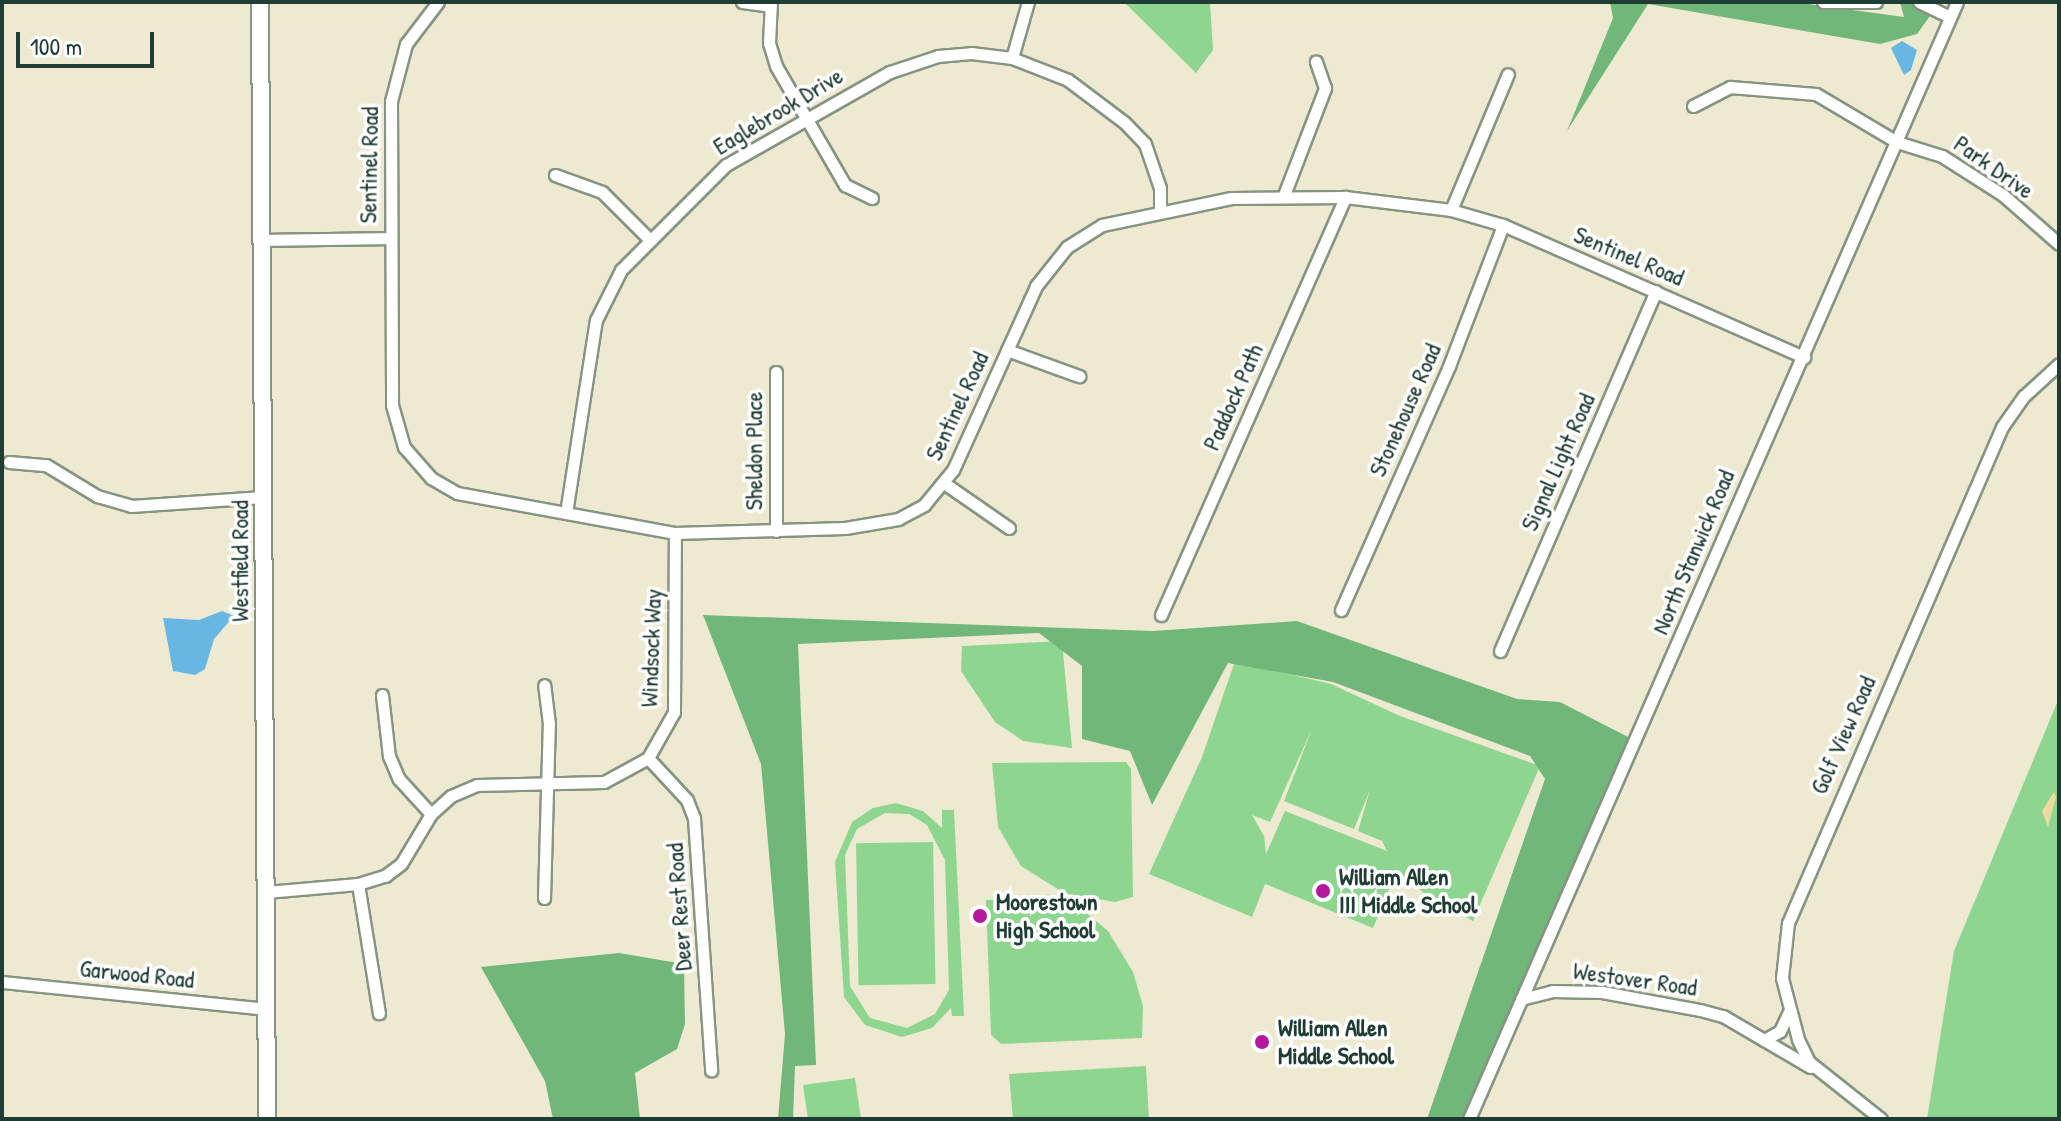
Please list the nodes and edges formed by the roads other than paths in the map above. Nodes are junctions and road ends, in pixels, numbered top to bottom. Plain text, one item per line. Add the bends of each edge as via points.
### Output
1 (260, 2) edge
2 (438, 2) edge
3 (742, 2) edge
4 (1028, 2) edge
5 (1823, 2) edge
6 (1876, 2) edge
7 (1919, 2) edge
8 (1957, 2) edge
9 (770, 4) edge
10 (1950, 17) junction
11 (1012, 58) junction
12 (1316, 62) dead end
13 (1508, 74) dead end
14 (1693, 106) dead end
15 (804, 119) junction
16 (1897, 142) junction
17 (555, 175) dead end
18 (1284, 195) junction
19 (1345, 197) junction
20 (872, 198) dead end
21 (1451, 210) junction
22 (1160, 212) junction
23 (1503, 225) junction
24 (389, 238) junction
25 (649, 239) junction
26 (263, 240) junction
27 (2059, 244) edge
28 (1656, 291) junction
29 (1007, 350) junction
30 (1804, 357) junction
31 (2059, 364) edge
32 (776, 372) dead end
33 (1079, 376) dead end
34 (9, 462) dead end
35 (944, 483) junction
36 (263, 497) junction
37 (566, 513) junction
38 (1009, 528) dead end
39 (776, 531) junction
40 (675, 533) junction
41 (1341, 610) dead end
42 (1161, 615) dead end
43 (1500, 651) dead end
44 (544, 685) dead end
45 (382, 695) dead end
46 (648, 758) junction
47 (548, 785) junction
48 (431, 814) junction
49 (358, 884) junction
50 (266, 892) junction
51 (544, 898) dead end
52 (2, 982) edge
53 (1521, 999) junction
54 (267, 1009) junction
55 (1789, 1012) junction
56 (379, 1013) dead end
57 (1764, 1040) junction
58 (711, 1070) dead end
59 (1824, 1075) junction
60 (267, 1119) edge
61 (1469, 1119) edge
62 (1881, 1119) edge

1 - 26 street, Westfield Road
2 - 24 street, Sentinel Road via 418,22 396,72
3 - 9 street
4 - 11 street
5 - 6 street
7 - 10 street
8 - 10 street, North Stanwick Road
9 - 15 street via 769,43
10 - 16 street, North Stanwick Road
11 - 15 street, Eaglebrook Drive via 971,53 922,60
11 - 22 street, Eaglebrook Drive via 1068,80 1124,122 1152,157
12 - 18 street via 1325,88
13 - 21 street
14 - 16 street, Park Drive via 1730,87 1816,94
15 - 20 street via 845,185
15 - 25 street, Eaglebrook Drive via 726,165
16 - 27 street, Park Drive via 1942,156 2003,195
16 - 30 street, North Stanwick Road
17 - 25 street via 602,192
18 - 19 street, Sentinel Road
18 - 22 street, Sentinel Road via 1231,198
19 - 21 street, Sentinel Road
19 - 42 street, Paddock Path
21 - 23 street, Sentinel Road
22 - 29 street, Sentinel Road via 1102,225 1067,247 1036,286
23 - 28 street, Sentinel Road
23 - 41 street, Stonehouse Road via 1449,366
24 - 26 street
24 - 37 street, Sentinel Road via 392,405 404,447 431,478 457,493
25 - 37 street, Eaglebrook Drive via 613,283 596,320
26 - 36 street, Westfield Road
28 - 30 street, Sentinel Road
28 - 43 street, Signal Light Road
29 - 33 street
29 - 35 street, Sentinel Road via 970,439
30 - 53 street, North Stanwick Road
31 - 55 street, Golf View Road via 2024,396 2002,427 1798,893 1782,951
32 - 39 street, Sheldon Place
34 - 36 street via 46,465 97,496 131,506
35 - 38 street
35 - 39 street, Sentinel Road via 924,505 882,524
36 - 50 street, Westfield Road
37 - 40 street, Sentinel Road
39 - 40 street, Sentinel Road
40 - 46 street, Windsock Way via 674,712
44 - 47 street
45 - 48 street via 389,756 399,779
46 - 47 street via 604,782
46 - 58 street, Deer Rest Road via 687,800 694,818
47 - 48 street via 477,785 451,796
47 - 51 street
48 - 49 street via 401,864 385,876
49 - 50 street
49 - 56 street
50 - 54 street, Westfield Road
52 - 54 street, Garwood Road
53 - 57 street, Westover Road via 1552,991 1637,997 1723,1016
53 - 61 street, North Stanwick Road
54 - 60 street, Westfield Road
55 - 57 street via 1780,1031
55 - 59 street, Golf View Road via 1809,1062
57 - 59 street, Westover Road
59 - 62 street, Golf View Road

